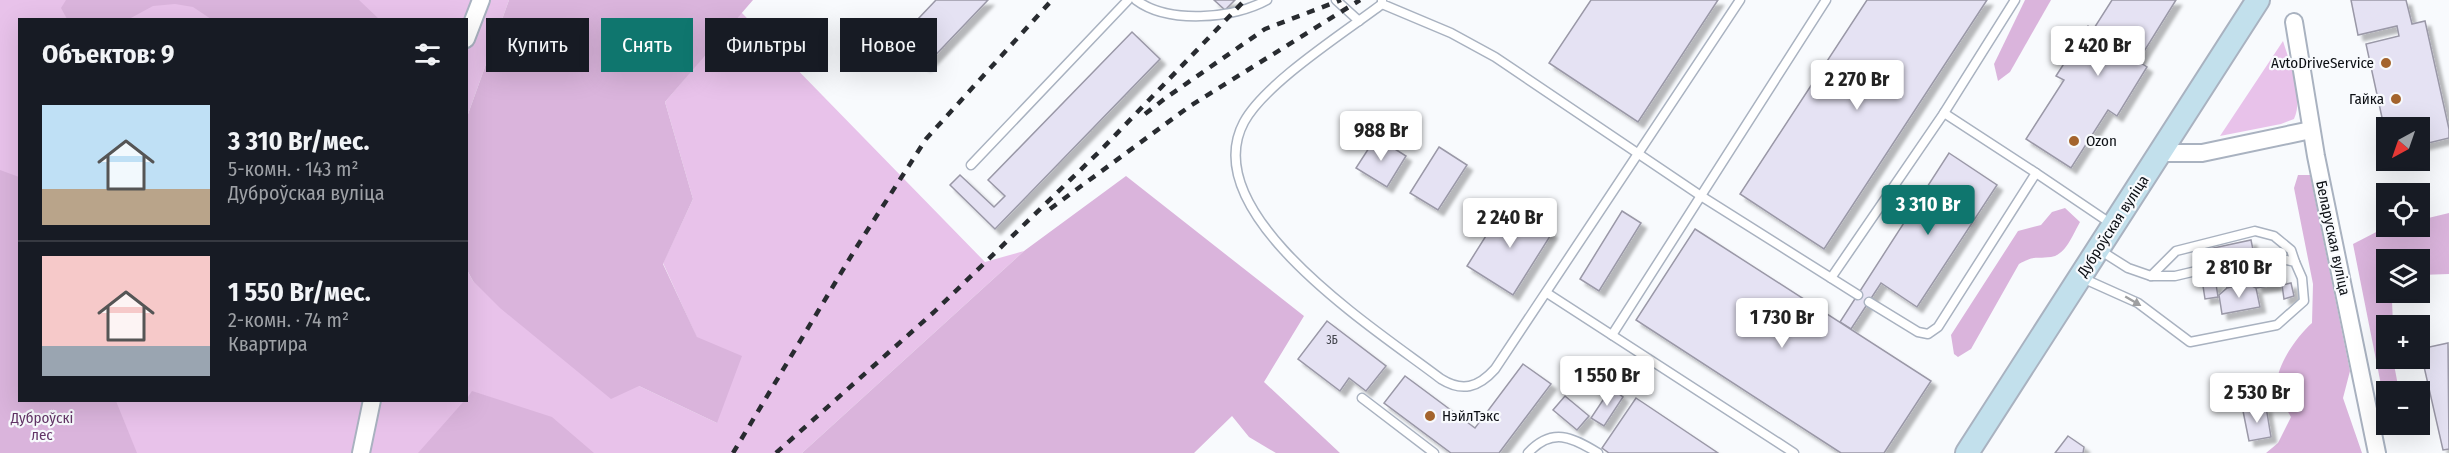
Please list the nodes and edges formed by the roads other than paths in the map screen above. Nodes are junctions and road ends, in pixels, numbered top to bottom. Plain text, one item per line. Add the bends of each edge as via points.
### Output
1 (481, 0) edge
2 (1128, 0) edge
3 (1136, 0) edge
4 (1267, 0) edge
5 (1335, 0) edge
6 (1740, 0) edge
7 (1826, 0) edge
8 (2015, 0) edge
9 (2258, 0) edge
10 (1382, 2) edge
11 (1359, 21) junction
12 (2294, 22) dead end
13 (468, 34) edge
14 (1944, 113) junction
15 (2311, 130) junction
16 (1638, 153) junction
17 (2160, 153) junction
18 (971, 165) dead end
19 (2036, 174) junction
20 (1701, 196) junction
21 (2113, 225) junction
22 (2098, 249) junction
23 (2295, 262) junction
24 (2151, 276) junction
25 (2080, 277) junction
26 (1831, 278) junction
27 (1547, 293) junction
28 (1858, 295) dead end
29 (1869, 302) dead end
30 (1612, 335) junction
31 (1362, 398) dead end
32 (372, 402) edge
33 (361, 453) edge
34 (1434, 453) edge
35 (1528, 453) edge
36 (1598, 453) edge
37 (1794, 453) edge
38 (1967, 453) edge
39 (2377, 453) edge

1 - 13 street
2 - 18 lane
3 - 4 lane via 1158,12 1188,15 1244,11
5 - 11 lane
6 - 16 lane
7 - 20 lane
8 - 14 lane
9 - 17 main road, Дуброўская вуліца
10 - 11 lane
10 - 16 lane via 1473,44
11 - 27 lane via 1271,90 1244,121 1237,138 1237,174 1257,218 1278,245 1325,290 1452,386 1464,388 1487,378
12 - 15 street, Беларуская вуліца
14 - 19 lane
14 - 26 lane
15 - 17 street via 2202,153
15 - 39 street, Беларуская вуліца
16 - 20 lane
16 - 27 lane
17 - 21 main road, Дуброўская вуліца
19 - 21 lane
19 - 29 lane via 1938,327 1928,333 1918,332
20 - 26 lane
20 - 30 lane
21 - 22 main road, Дуброўская вуліца
22 - 24 lane via 2128,268
22 - 25 main road, Дуброўская вуліца
23 - 24 lane via 2264,255 2175,276
23 - 24 lane via 2291,250 2274,236 2255,231 2176,251
25 -> 23 lane via 2138,303 2190,342 2277,325 2304,301 2302,278
25 - 38 main road, Дуброўская вуліца
26 - 28 lane
27 - 30 lane
30 - 37 lane
31 - 34 lane
32 - 33 street
35 - 36 lane via 1541,442 1564,436

